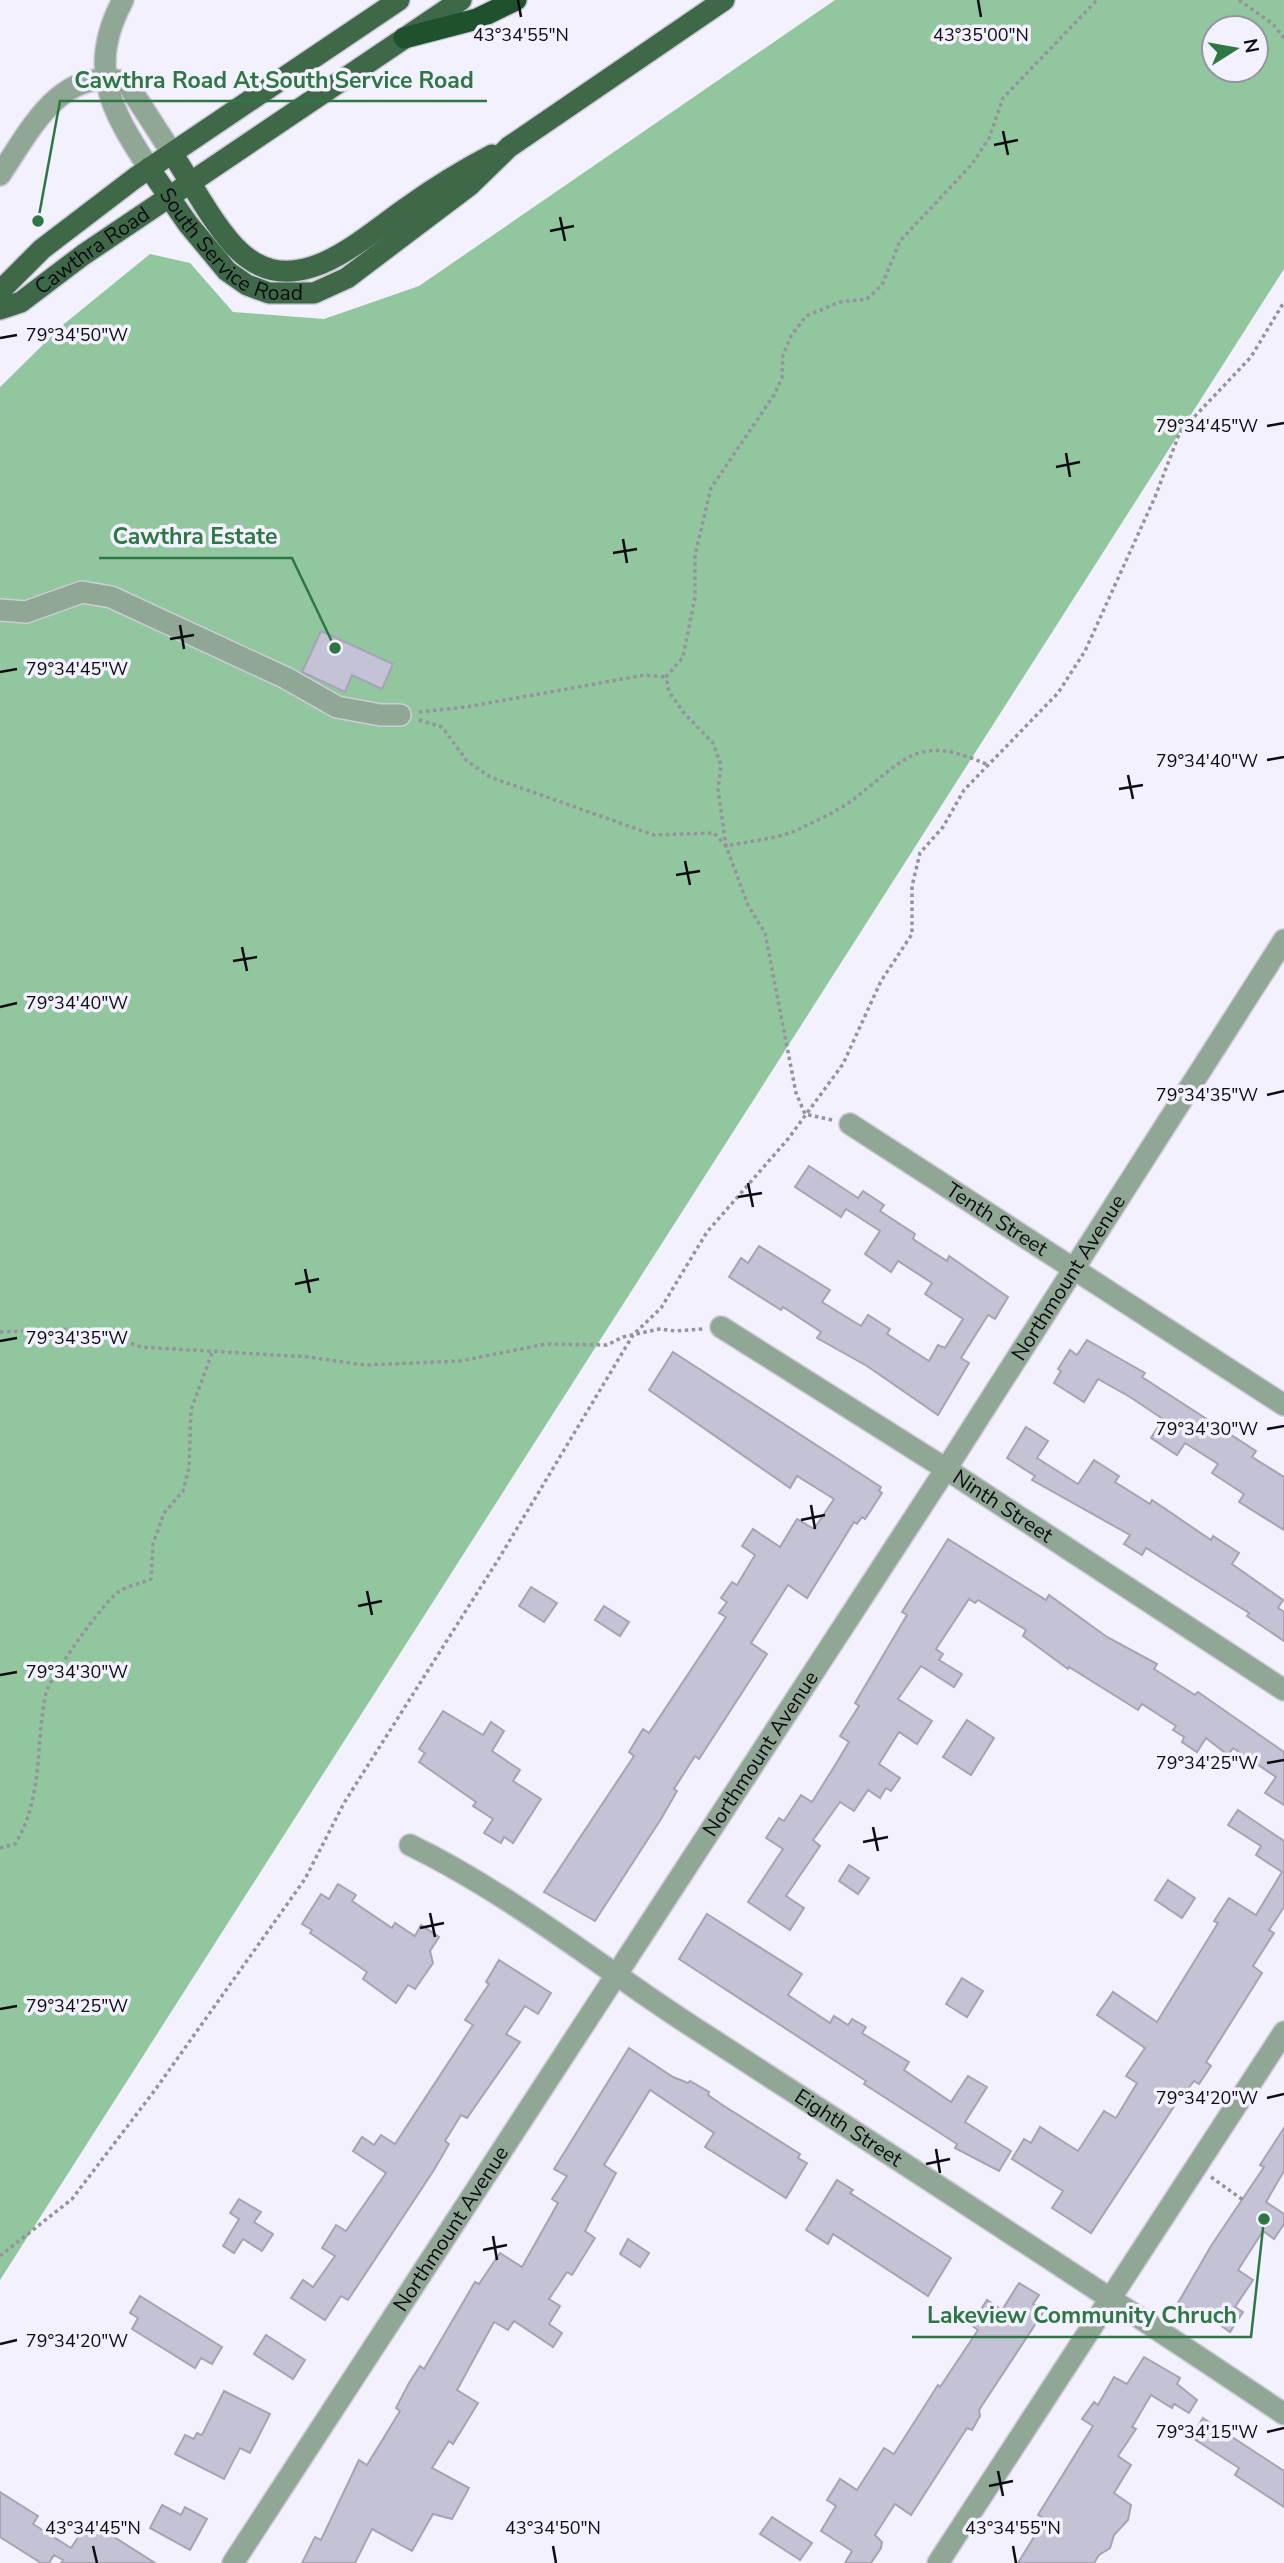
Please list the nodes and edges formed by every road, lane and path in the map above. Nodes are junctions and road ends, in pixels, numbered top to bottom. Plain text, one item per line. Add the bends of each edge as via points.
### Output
1 (123, 0) edge
2 (399, 0) edge
3 (461, 0) edge
4 (516, 0) edge
5 (724, 0) edge
6 (1097, 0) edge
7 (1239, 0) edge
8 (404, 38) junction
9 (1284, 38) edge
10 (107, 77) junction
11 (509, 147) junction
12 (172, 153) junction
13 (149, 168) junction
14 (0, 175) edge
15 (191, 183) junction
16 (170, 197) junction
17 (0, 291) edge
18 (1284, 302) edge
19 (0, 309) edge
20 (0, 610) edge
21 (666, 677) junction
22 (400, 715) junction
23 (989, 766) junction
24 (726, 846) junction
25 (1284, 940) edge
26 (805, 1114) junction
27 (850, 1124) joint
28 (1073, 1268) junction
29 (721, 1327) joint
30 (0, 1332) edge
31 (633, 1335) junction
32 (213, 1352) junction
33 (1284, 1405) edge
34 (946, 1469) junction
35 (1284, 1690) edge
36 (410, 1844) dead end
37 (0, 1848) edge
38 (613, 1976) junction
39 (1284, 2032) edge
40 (1231, 2191) dead end
41 (1243, 2200) dead end
42 (0, 2256) edge
43 (1110, 2297) junction
44 (1284, 2414) edge
45 (233, 2563) edge
46 (938, 2563) edge

1 - 10 street, South Service Road via 106,37
2 - 12 main road, Cawthra Road
3 - 8 main road, Cawthra Road
4 - 8 highway via 477,19
5 - 11 main road, South Service Road
6 - 21 path via 1003,98 996,123 978,155 900,241 882,285 867,299 841,302 806,316 791,336 774,395 711,488 695,555 695,597 683,657
7 - 9 path via 1273,24
8 - 15 main road, Cawthra Road
10 - 12 street, South Service Road via 126,82
10 - 13 street, South Service Road via 107,93
10 - 14 street via 62,93 41,114
11 - 15 main road, South Service Road via 456,173 335,258 288,272 253,262 235,246
11 - 16 main road, South Service Road via 470,185 347,278 314,293 270,293 247,285 215,259
12 - 13 main road, Cawthra Road
12 - 15 main road, South Service Road
13 - 16 main road, South Service Road
13 - 17 main road, Cawthra Road via 42,249
15 - 16 main road, Cawthra Road
16 - 19 main road, Cawthra Road via 21,302
18 - 23 path via 1251,357 1180,432 1085,651 1058,693
20 - 22 street via 26,612 82,592 111,597 286,678 337,707
21 - 22 path via 645,675
21 - 24 path via 669,692 713,743 721,765 718,789
22 - 24 path via 442,727 467,761 490,778 654,835 714,833
23 - 24 path via 957,751 914,754 893,765 850,802 796,831
23 - 26 path via 964,790 943,827 920,853 912,886 912,934 881,981 843,1064
24 - 26 path via 748,905 765,933 796,1093
25 - 28 street, Northmount Avenue
26 - 27 path
26 - 31 path via 707,1232 661,1308
27 - 28 street, Tenth Street
28 - 33 street, Tenth Street
28 - 34 street, Northmount Avenue
29 - 31 path via 659,1329
29 - 34 street, Ninth Street
30 - 32 path via 70,1329 101,1333 141,1347
31 - 32 path via 607,1346 546,1344 460,1361 365,1365
31 - 42 path via 344,1803 305,1879 72,2199
32 - 37 path via 191,1410 189,1468 183,1491 164,1513 153,1544 151,1579 118,1591 97,1612 47,1691 43,1739 23,1831 15,1844
34 - 35 street, Ninth Street
34 - 38 street, Northmount Avenue
36 - 38 street, Eighth Street via 450,1864
38 - 43 street, Eighth Street
38 - 45 street, Northmount Avenue
39 - 43 street
40 - 41 path
43 - 44 street, Eighth Street
43 - 46 street

